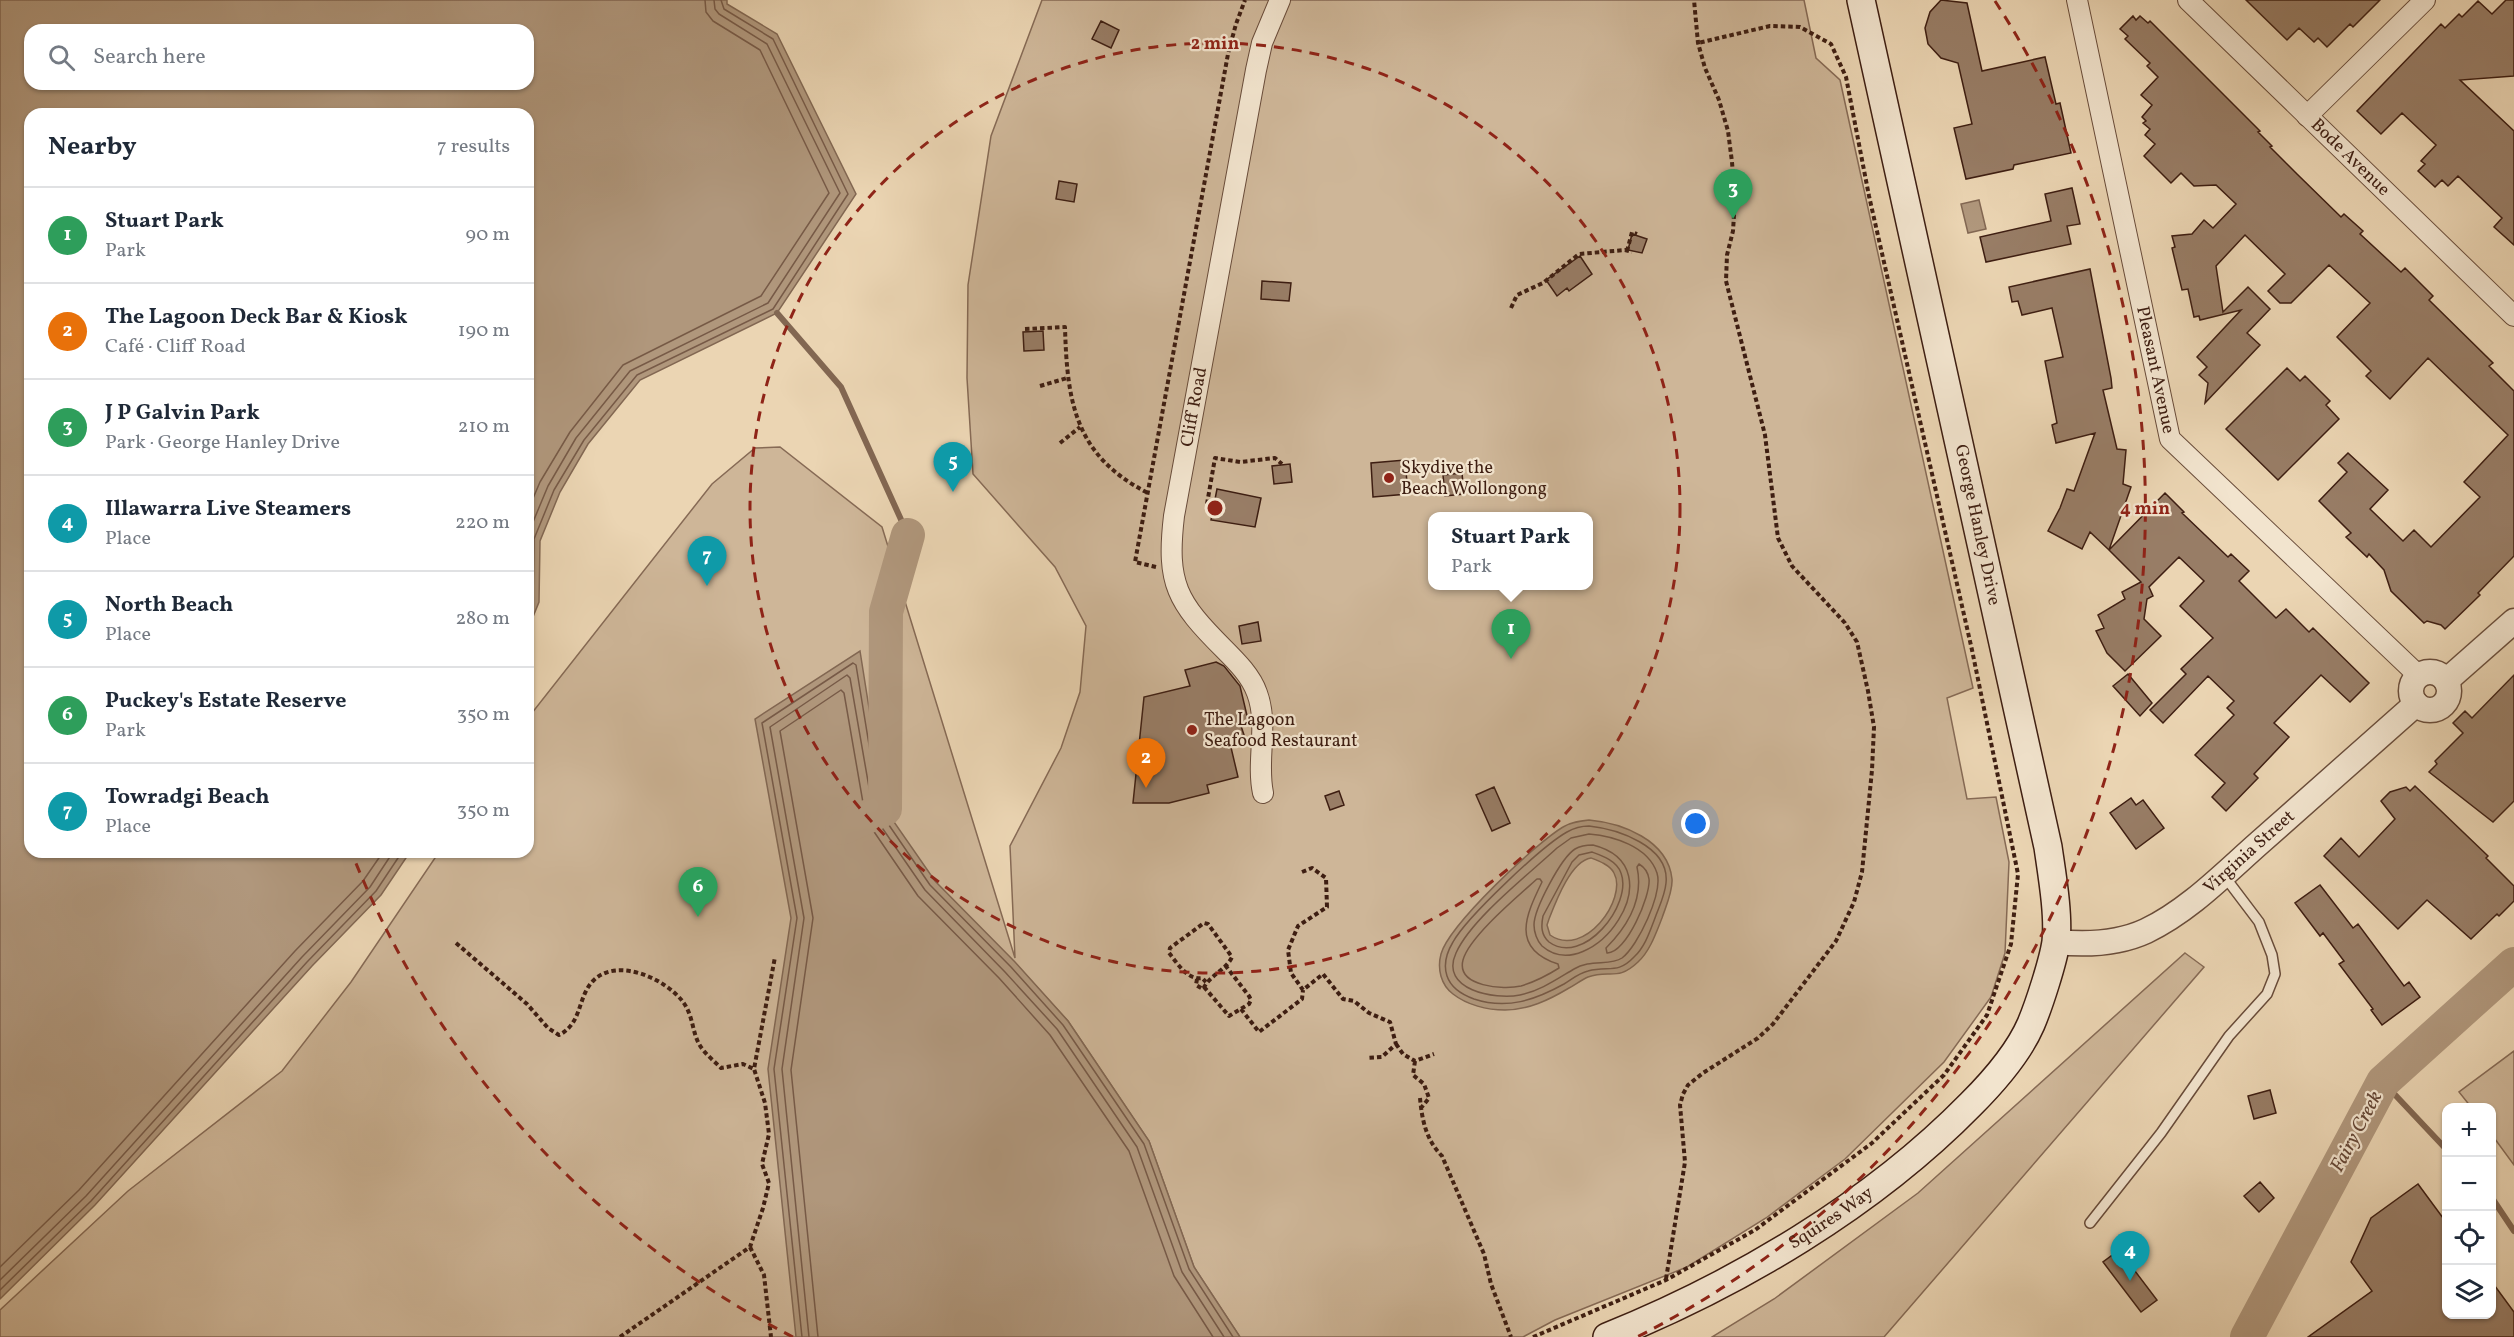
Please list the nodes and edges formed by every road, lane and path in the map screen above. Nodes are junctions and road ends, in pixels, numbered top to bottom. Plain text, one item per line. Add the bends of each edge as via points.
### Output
1 (1280, 0) edge
2 (1694, 0) edge
3 (1861, 0) edge
4 (2077, 0) edge
5 (2188, 0) edge
6 (2425, 0) edge
7 (1698, 43) junction
8 (2307, 116) junction
9 (1637, 234) dead end
10 (1511, 308) dead end
11 (2514, 315) edge
12 (1025, 329) dead end
13 (1067, 378) junction
14 (1040, 386) dead end
15 (1080, 427) junction
16 (1060, 443) dead end
17 (1282, 464) dead end
18 (1148, 493) dead end
19 (1207, 504) dead end
20 (2514, 621) edge
21 (2419, 676) junction
22 (2446, 681) junction
23 (2416, 704) junction
24 (1263, 793) dead end
25 (1302, 872) dead end
26 (2223, 875) junction
27 (456, 942) dead end
28 (2056, 942) junction
29 (775, 957) dead end
30 (1225, 965) junction
31 (1197, 979) junction
32 (1205, 985) junction
33 (1303, 990) junction
34 (1241, 1010) junction
35 (1396, 1044) junction
36 (2018, 1048) joint
37 (1434, 1054) dead end
38 (1366, 1058) dead end
39 (1415, 1061) junction
40 (754, 1069) junction
41 (1420, 1098) dead end
42 (1421, 1109) junction
43 (2090, 1223) dead end
44 (750, 1247) junction
45 (1666, 1280) junction
46 (620, 1337) edge
47 (771, 1337) edge
48 (1511, 1337) edge
49 (1533, 1337) edge
50 (1607, 1337) edge

1 - 24 street, Cliff Road via 1262,43 1256,70 1174,516 1172,555 1175,582 1186,608 1243,669 1257,694 1262,719 1259,764
2 - 7 path
3 - 28 main road, George Hanley Drive via 2049,847
4 - 21 street, Pleasant Avenue via 2170,439
5 - 8 street, Bode Avenue
6 - 8 street
7 - 45 path via 1728,131 1735,199 1726,281 1765,435 1778,538 1792,566 1845,623 1857,642 1874,727 1862,872 1844,925 1773,1023 1758,1038 1703,1072 1683,1094 1680,1104 1685,1162
7 - 45 path via 1770,26 1800,27 1831,44 1846,77 2018,874 2011,944 1987,1015 1944,1076 1872,1143 1802,1197 1755,1230
8 - 11 street, Bode Avenue
9 - 10 path via 1632,232 1630,251 1580,254 1543,283 1517,296
12 - 13 path via 1065,327
13 - 14 path
13 - 15 path
15 - 16 path
15 - 18 path via 1107,465
17 - 19 path via 1275,458 1240,462 1215,458
20 - 22 street
21 - 22 street via 2434,672
21 - 23 street via 2411,689
22 - 23 street via 2450,690 2442,706 2430,711
23 - 26 street, Virginia Street
25 - 33 path via 1312,868 1326,878 1327,890 1327,907 1298,926 1288,950 1291,973
26 - 28 street, Virginia Street via 2173,915 2145,931 2085,945
26 - 43 lane via 2259,922 2275,974 2267,994 2229,1036 2162,1133
27 - 40 path via 559,1035 573,1024 583,993 596,978 608,971 625,970 668,987 683,1002 699,1044 721,1068 743,1064
28 - 36 main road, George Hanley Drive via 2031,1025
29 - 40 path
30 - 31 path via 1232,957 1230,953 1208,924 1201,924 1170,948 1169,953 1185,973
30 - 32 path
30 - 34 path via 1251,1000
31 - 32 path via 1202,978
31 - 32 path via 1199,989
32 - 34 path via 1226,1014
33 - 34 path via 1302,999 1259,1032
33 - 35 path via 1323,974 1343,999 1354,1000 1369,1013 1390,1022
35 - 38 path via 1382,1057
35 - 39 path
36 - 50 main road, Squires Way via 1958,1117 1861,1198 1789,1246 1654,1318
37 - 39 path
39 - 42 path via 1413,1075 1424,1084 1429,1098
40 - 44 path via 765,1103 769,1134 762,1164 769,1183
41 - 42 path
42 - 48 path via 1429,1138 1442,1156 1484,1254
44 - 46 path
44 - 47 path via 764,1275
45 - 49 path

